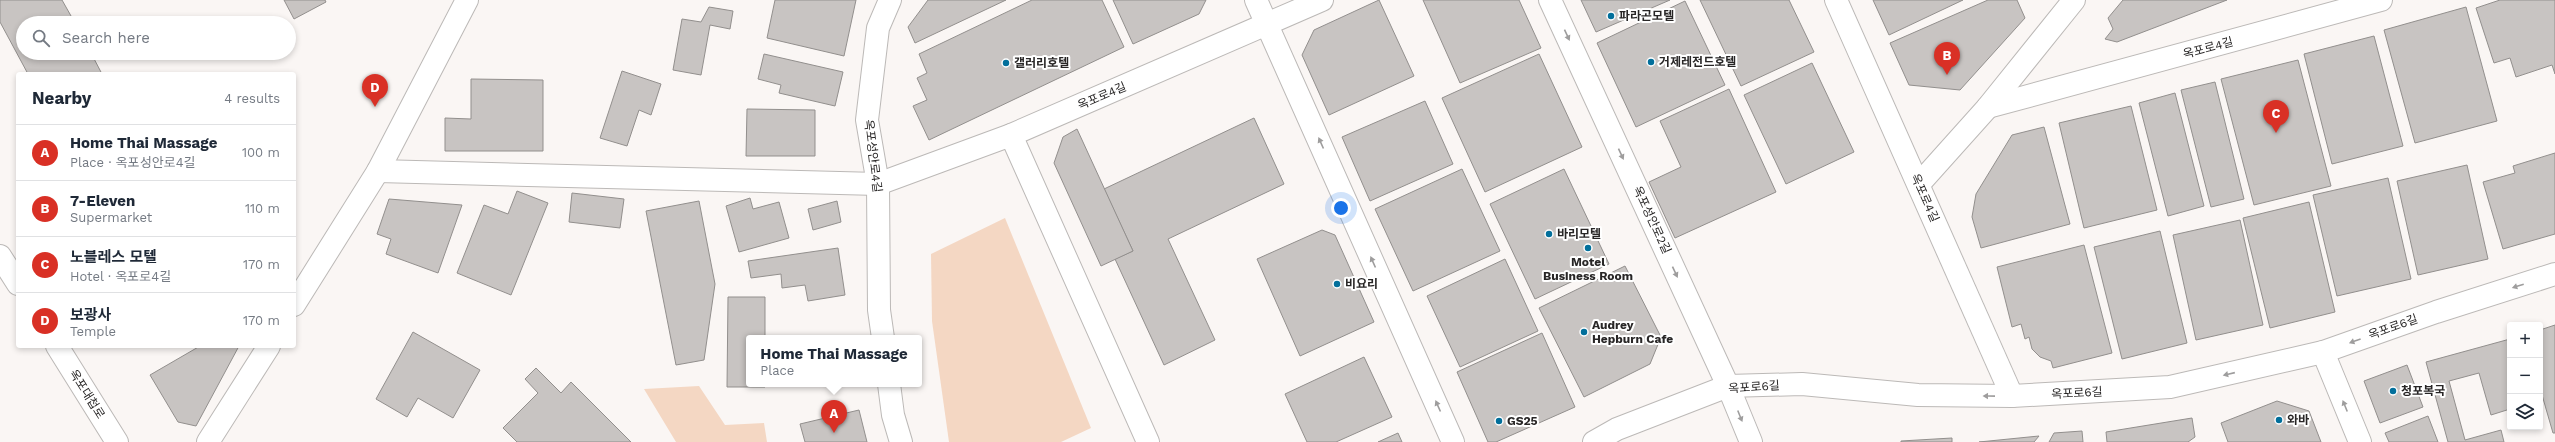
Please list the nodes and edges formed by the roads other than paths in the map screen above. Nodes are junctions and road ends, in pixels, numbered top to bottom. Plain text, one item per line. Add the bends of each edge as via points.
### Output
1 (467, 0) edge
2 (890, 0) edge
3 (1256, 0) edge
4 (1322, 0) edge
5 (1550, 0) edge
6 (1836, 0) edge
7 (2074, 0) edge
8 (2381, 0) edge
9 (1268, 24) junction
10 (1988, 106) junction
11 (1011, 135) junction
12 (378, 171) junction
13 (878, 184) junction
14 (1919, 184) junction
15 (0, 256) edge
16 (2555, 274) edge
17 (16, 281) edge
18 (296, 303) edge
19 (882, 335) edge
20 (58, 348) edge
21 (268, 348) edge
22 (2323, 352) junction
23 (1728, 386) junction
24 (889, 387) edge
25 (2012, 396) junction
26 (117, 442) edge
27 (208, 442) edge
28 (901, 442) edge
29 (1148, 442) edge
30 (1454, 442) edge
31 (1594, 442) edge
32 (1750, 442) edge
33 (2360, 442) edge

1 - 12 street
2 - 13 street, 옥포성안로4길 via 878,28 867,120
3 - 9 street
4 - 9 street, 옥포로4길
5 -> 23 street, 옥포성안로2길
6 - 14 street, 옥포로4길
7 - 10 street
8 - 10 street, 옥포로4길
9 - 11 street, 옥포로4길
30 -> 9 street
10 - 14 street
11 - 13 street, 옥포로4길
11 - 29 street
12 - 13 street
12 - 18 street
13 - 19 street, 옥포성안로4길 via 879,310
14 - 25 street, 옥포로4길
15 - 17 street
16 -> 22 street, 옥포로6길
20 - 26 street, 옥포대첩로
21 - 27 street
22 -> 25 street, 옥포로6길 via 2170,388
33 -> 22 street
25 -> 23 street, 옥포로6길 via 1918,395 1802,384
23 - 31 street, 옥포로6길 via 1617,429
23 -> 32 street, 옥포성안로2길
24 - 28 street via 893,415

